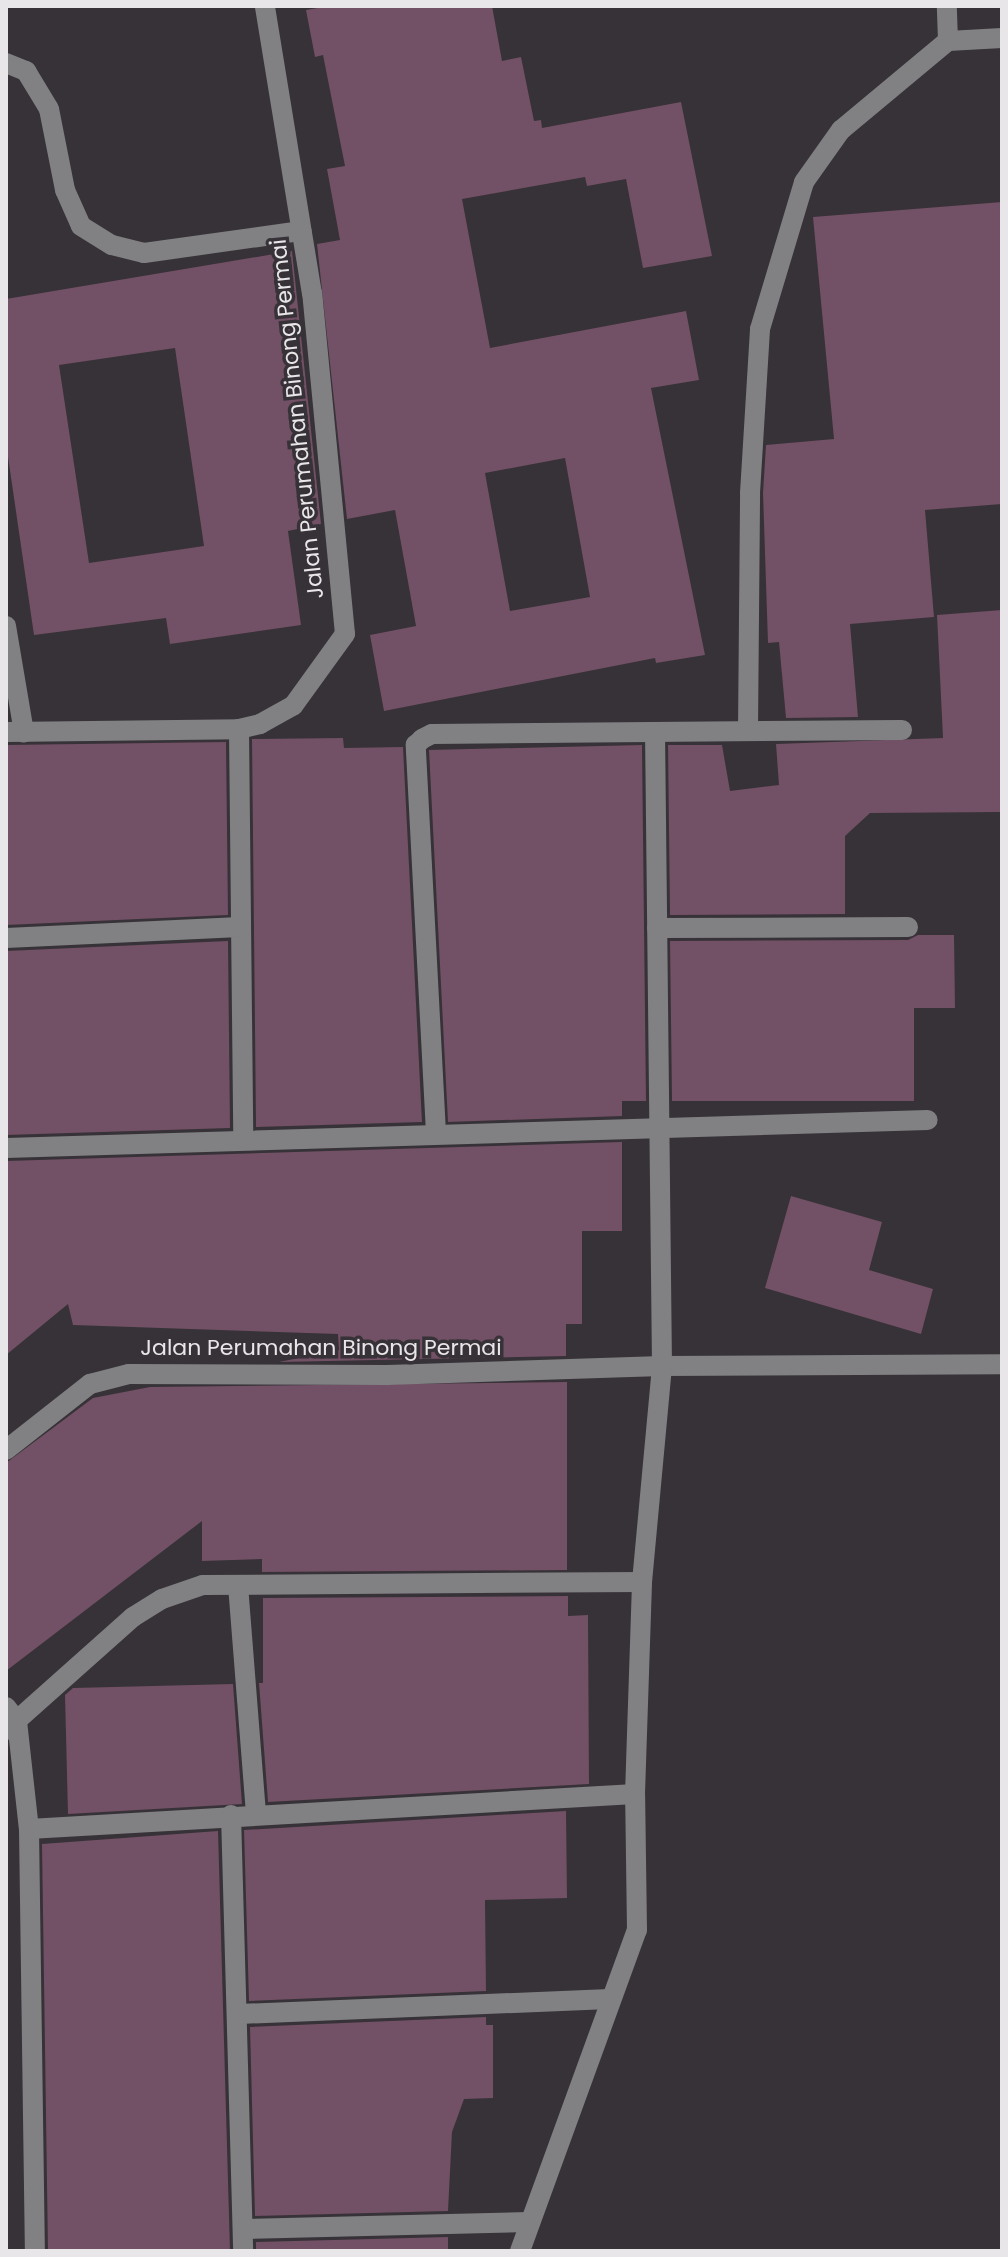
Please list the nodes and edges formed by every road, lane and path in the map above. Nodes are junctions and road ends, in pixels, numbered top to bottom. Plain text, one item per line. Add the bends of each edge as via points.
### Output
1 (265, 6) edge
2 (947, 6) edge
3 (1002, 38) edge
4 (948, 41) junction
5 (6, 63) edge
6 (301, 231) junction
7 (6, 626) edge
8 (239, 729) junction
9 (902, 730) dead end
10 (748, 731) junction
11 (15, 732) edge
12 (655, 732) junction
13 (240, 927) junction
14 (908, 927) dead end
15 (657, 928) junction
16 (6, 938) edge
17 (928, 1120) dead end
18 (662, 1128) junction
19 (436, 1133) junction
20 (243, 1137) junction
21 (6, 1148) edge
22 (1002, 1364) edge
23 (662, 1366) junction
24 (6, 1450) edge
25 (642, 1582) junction
26 (238, 1585) junction
27 (10, 1720) edge
28 (635, 1794) junction
29 (256, 1814) junction
30 (231, 1815) junction
31 (29, 1829) junction
32 (610, 1999) junction
33 (239, 2014) junction
34 (529, 2222) junction
35 (244, 2229) junction
36 (35, 2251) edge
37 (243, 2251) edge
38 (520, 2251) edge

1 - 6 street, Jalan Perumahan Binong Permai
2 - 4 street
3 - 4 street
4 - 10 street via 841,130 804,182 760,329 750,493
5 - 6 street via 26,71 49,109 65,190 81,226 112,245 144,253
6 - 8 street, Jalan Perumahan Binong Permai via 312,294 345,634 293,706
7 - 11 street, Jalan Perumahan Binong Permai
8 - 11 street, Jalan Perumahan Binong Permai
8 - 13 street
9 - 10 street
10 - 12 street
12 - 15 street
12 - 19 street via 432,734 416,745
13 - 16 street
13 - 20 street
14 - 15 street
15 - 18 street
17 - 18 street
18 - 19 street
18 - 23 street
19 - 20 street
20 - 21 street
22 - 23 street, Jalan Perumahan Binong Permai
23 - 24 street, Jalan Perumahan Binong Permai via 387,1375 129,1374 90,1384
23 - 25 street
25 - 26 street
25 - 28 street
26 - 27 street via 203,1585 162,1599 102,1640
26 - 29 street
27 - 31 street
28 - 29 street
28 - 32 street via 637,1930
29 - 30 street
30 - 31 street
30 - 33 street
31 - 36 street
32 - 33 street
32 - 34 street
33 - 35 street
34 - 35 street
34 - 38 street
35 - 37 street

